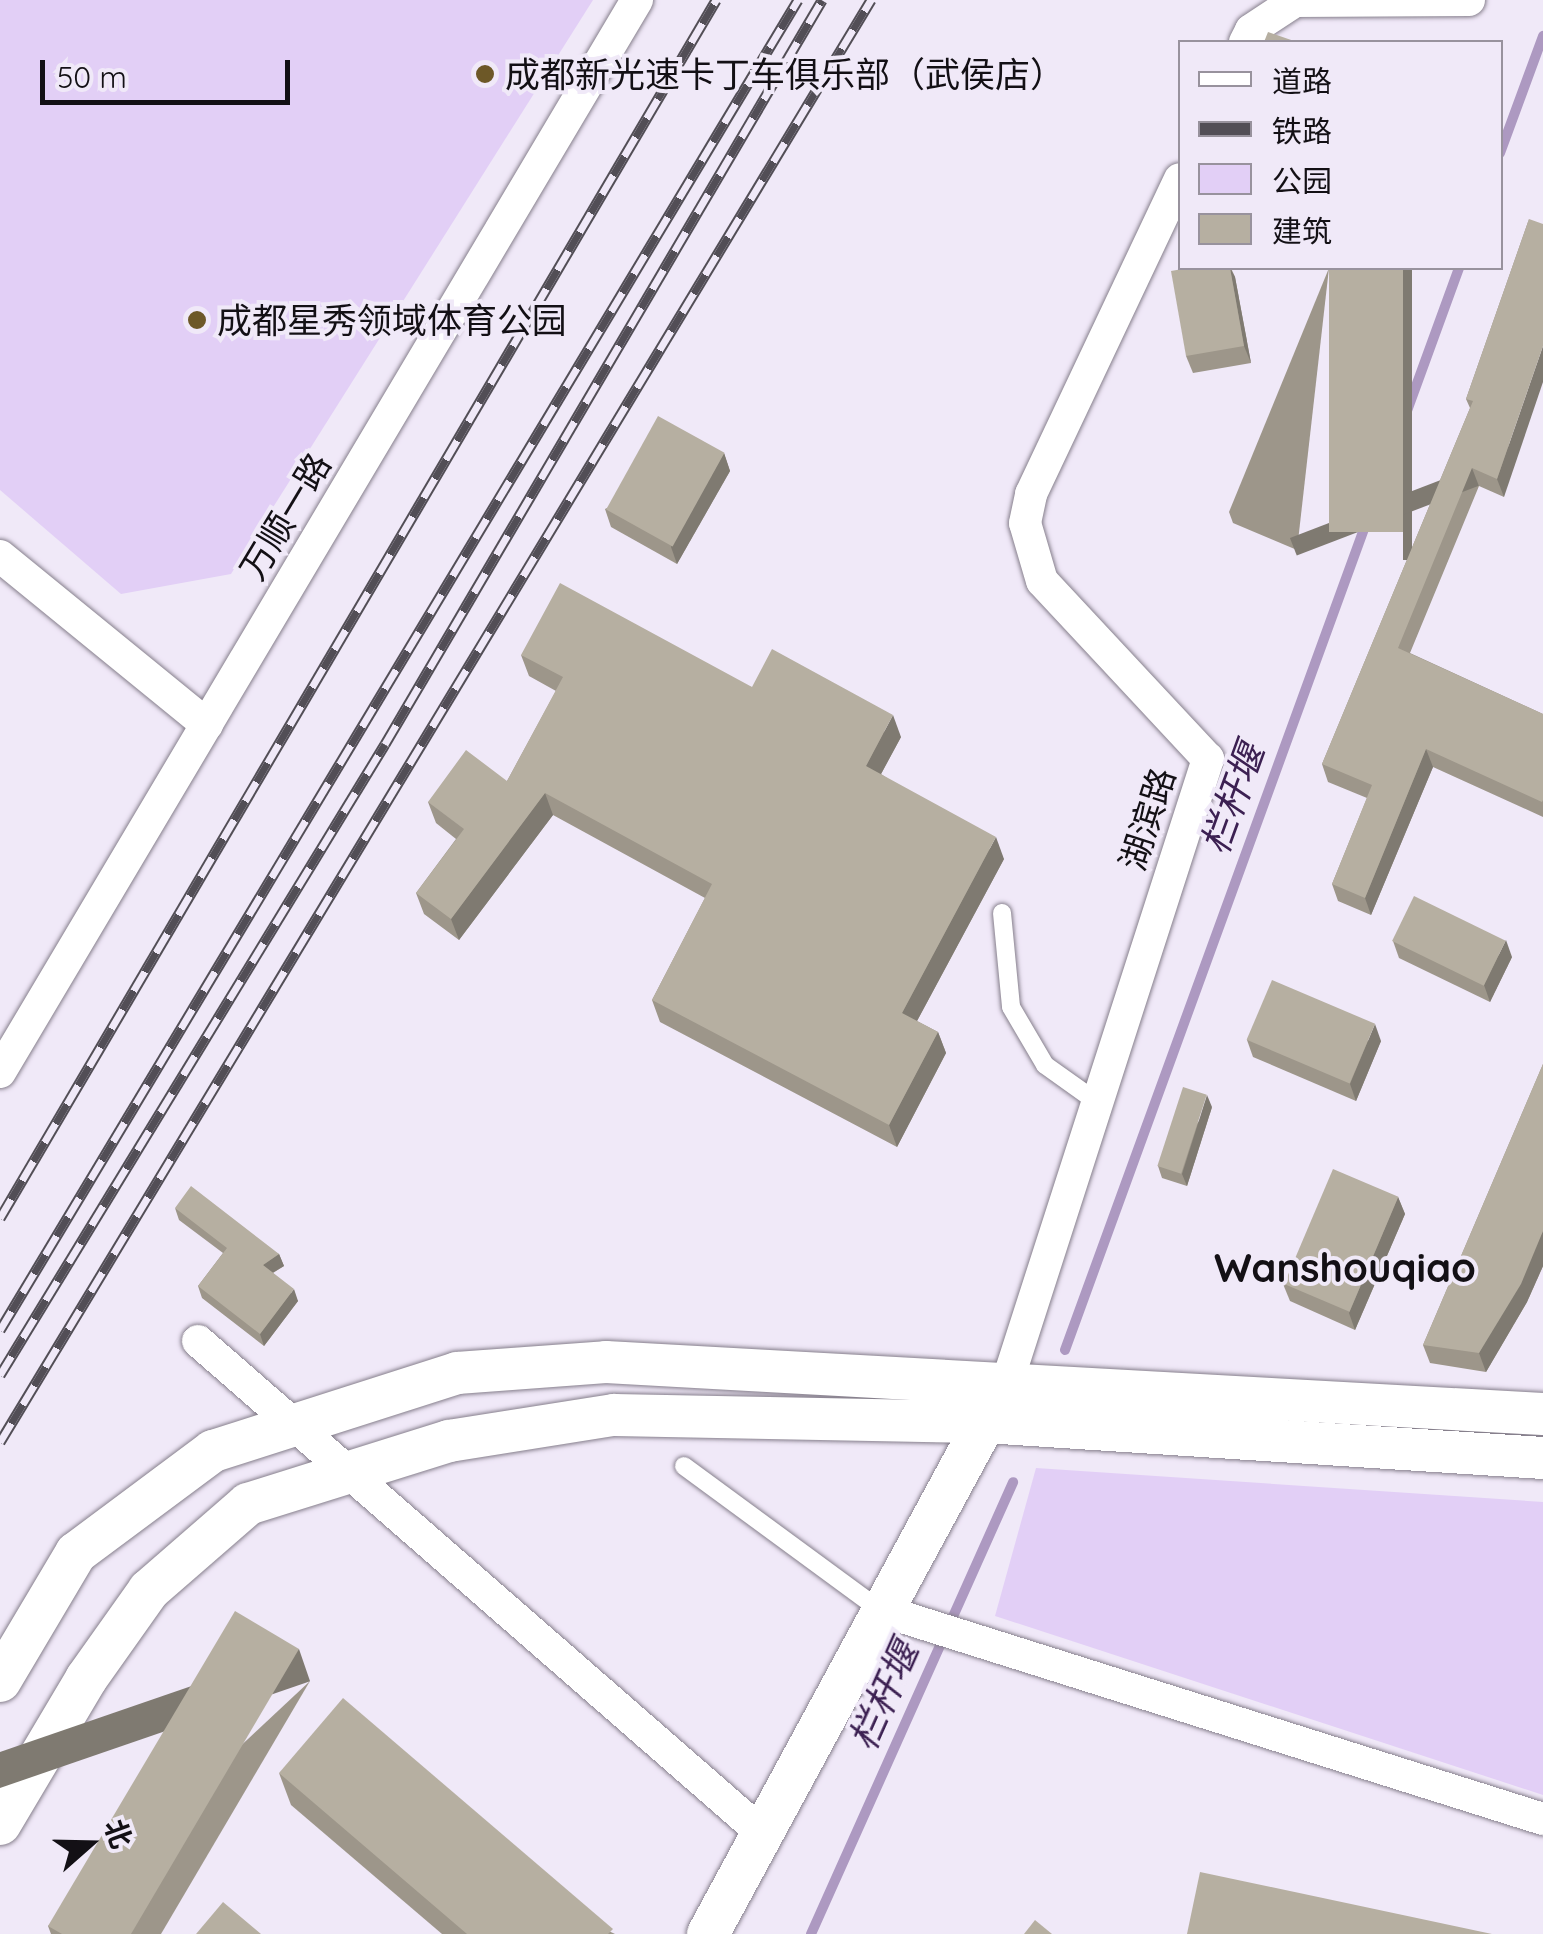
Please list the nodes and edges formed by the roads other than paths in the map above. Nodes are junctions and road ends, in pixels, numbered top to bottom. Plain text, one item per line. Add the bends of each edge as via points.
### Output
1 (638, 0) edge
2 (1469, 0) edge
3 (1246, 40) edge
4 (1178, 183) edge
5 (0, 556) edge
6 (207, 726) junction
7 (1002, 912) dead end
8 (0, 1072) edge
9 (1097, 1102) junction
10 (198, 1341) dead end
11 (1007, 1383) junction
12 (1543, 1414) edge
13 (984, 1422) junction
14 (298, 1429) junction
15 (1543, 1458) edge
16 (684, 1466) dead end
17 (349, 1472) junction
18 (880, 1610) junction
19 (0, 1680) edge
20 (1543, 1818) edge
21 (0, 1824) edge
22 (762, 1833) junction
23 (708, 1934) edge

1 - 6 street, 万顺一路
2 - 3 street via 1295,1
4 - 9 street, 湖滨路 via 1030,494 1025,523 1042,581 1208,759
5 - 6 street
6 - 8 street, 万顺一路
7 - 9 lane via 1010,1007 1045,1066
9 - 11 street, 湖滨路
10 - 14 street
11 - 12 street
11 - 13 street
11 - 14 street via 606,1362 457,1374
13 - 15 street
13 - 17 street via 614,1415 449,1441
13 - 18 street
14 - 17 street
14 - 19 street via 213,1451 76,1553
16 - 18 lane
17 - 21 street via 248,1504 150,1590 86,1679
17 - 22 street
18 - 20 street
18 - 22 street
22 - 23 street

